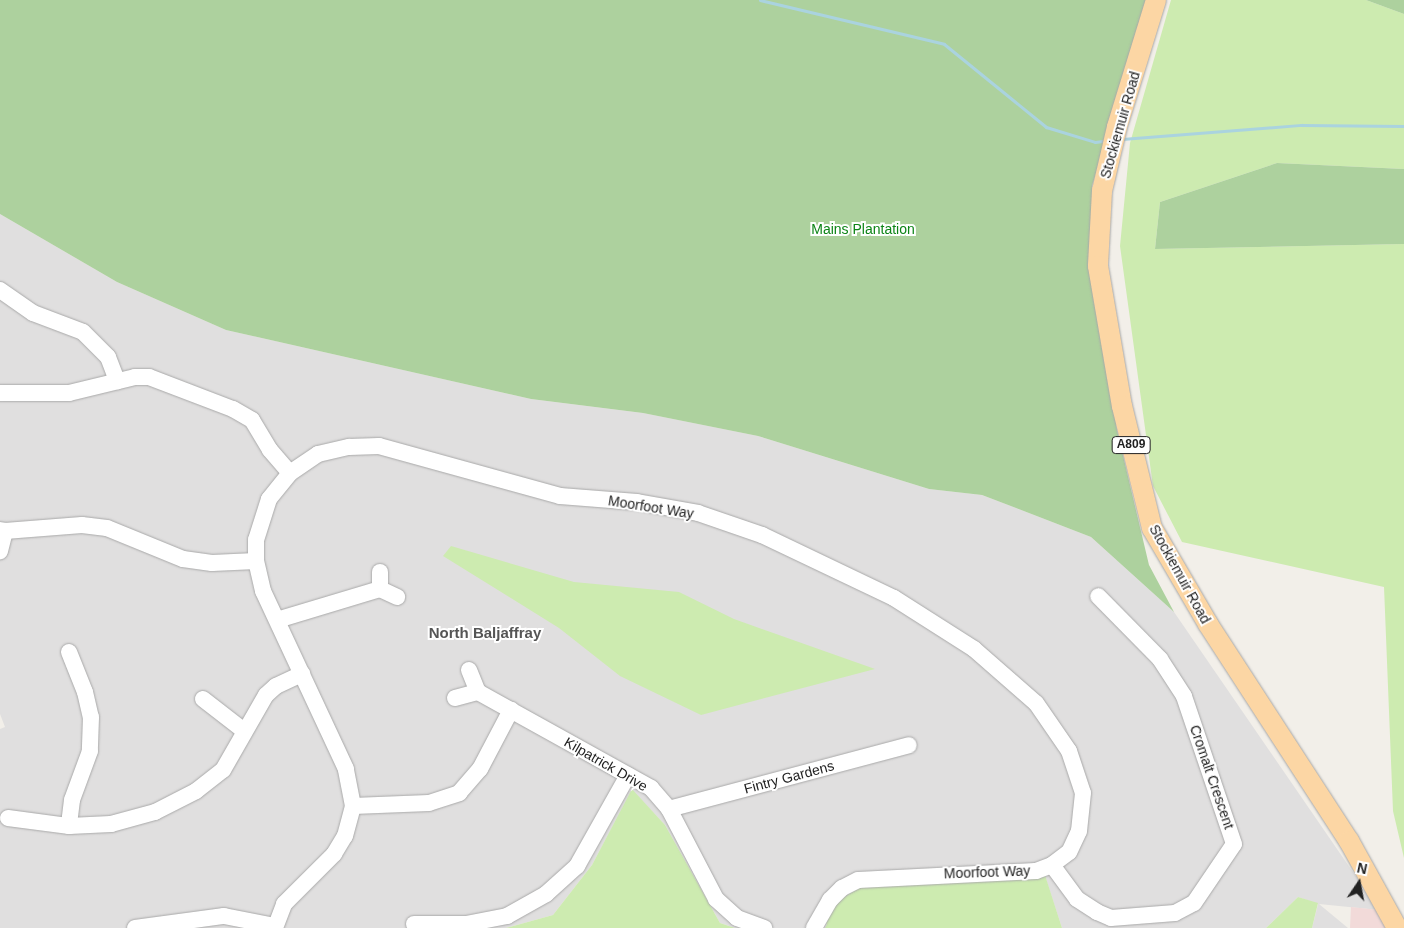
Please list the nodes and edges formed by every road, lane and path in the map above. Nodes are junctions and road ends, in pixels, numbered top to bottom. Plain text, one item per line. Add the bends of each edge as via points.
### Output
1 (1156, 0) edge
2 (0, 290) edge
3 (116, 381) junction
4 (0, 393) edge
5 (290, 473) junction
6 (2, 530) edge
7 (0, 550) edge
8 (256, 561) junction
9 (380, 572) dead end
10 (380, 589) junction
11 (1098, 596) dead end
12 (397, 597) dead end
13 (277, 620) junction
14 (69, 652) dead end
15 (469, 670) dead end
16 (302, 674) junction
17 (478, 692) junction
18 (455, 698) dead end
19 (203, 699) dead end
20 (511, 710) junction
21 (243, 730) junction
22 (909, 745) dead end
23 (628, 775) junction
24 (353, 806) junction
25 (669, 810) junction
26 (8, 818) dead end
27 (69, 826) junction
28 (1052, 865) junction
29 (414, 924) dead end
30 (275, 927) edge
31 (135, 928) edge
32 (764, 928) edge
33 (814, 928) edge
34 (1397, 928) edge

1 - 34 main road, Stockiemuir Road / A809 via 1117,127 1102,191 1098,266 1122,406 1152,528 1208,624 1349,841
2 - 3 street via 33,313 83,332 108,357
3 - 4 street via 69,393
3 - 5 street via 149,377 233,409 252,420 270,450
5 - 8 street, Moorfoot Way via 269,499 256,540
5 - 28 street, Moorfoot Way via 318,454 349,447 379,446 560,496 636,502 698,513 762,535 886,594 974,649 1036,703 1070,751 1083,793 1079,831 1069,852
6 - 7 street
6 - 8 street via 82,525 108,528 183,559 212,563
8 - 13 street, Moorfoot Way via 262,591
9 - 10 street
10 - 12 street
10 - 13 street
11 - 28 street, Cromalt Crescent via 1160,659 1184,696 1234,844 1194,903 1175,913 1111,918 1077,899
13 - 16 street, Moorfoot Way
14 - 27 street via 86,692 91,717 90,751 72,800
15 - 17 street
16 - 21 street via 276,686 266,695
16 - 24 street, Moorfoot Way via 346,769
17 - 18 street
17 - 20 street, Kilpatrick Drive
19 - 21 street
20 - 23 street, Kilpatrick Drive
20 - 24 street via 480,769 460,793 429,803
21 - 27 street via 223,770 196,791 155,812 120,821
22 - 25 street, Fintry Gardens
23 - 25 street, Kilpatrick Drive via 651,788
23 - 29 street via 577,866 546,894 507,916 466,924
24 - 30 street, Moorfoot Way via 345,836 334,854 289,898
25 - 32 street, Kilpatrick Drive via 716,899 738,918
26 - 27 street
28 - 33 street, Moorfoot Way via 1036,871 858,880 842,888 830,900
30 - 31 street via 224,916

